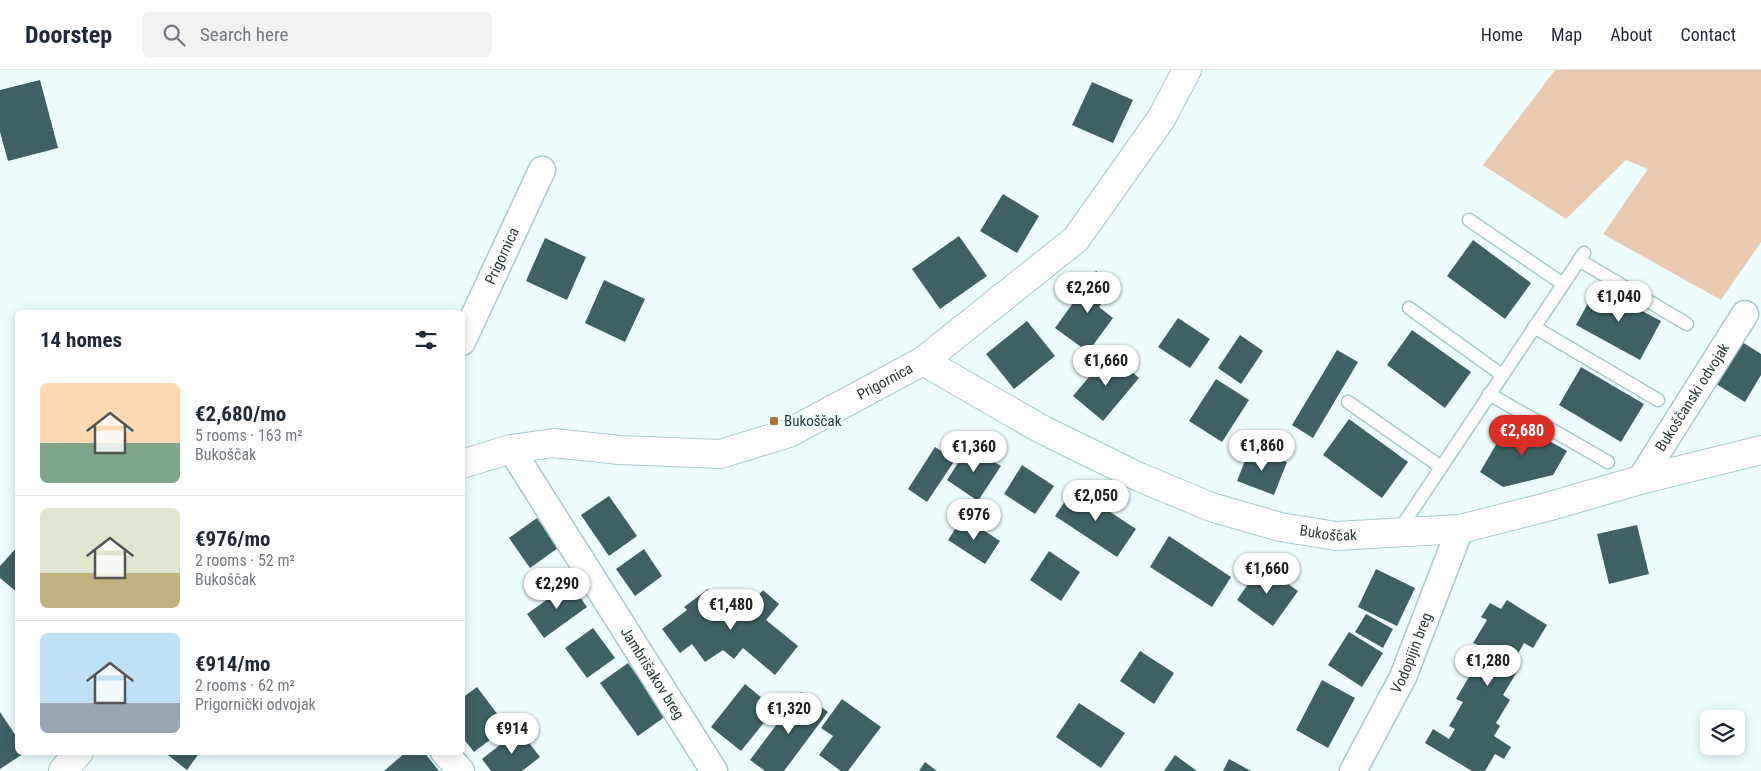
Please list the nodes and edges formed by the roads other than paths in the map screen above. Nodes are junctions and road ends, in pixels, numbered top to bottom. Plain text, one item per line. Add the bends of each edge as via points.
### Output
1 (1187, 70) edge
2 (542, 170) dead end
3 (1469, 220) dead end
4 (1563, 284) junction
5 (1409, 308) dead end
6 (1745, 314) dead end
7 (1687, 324) dead end
8 (1534, 328) junction
9 (465, 336) edge
10 (923, 361) junction
11 (1502, 375) junction
12 (1489, 394) junction
13 (1658, 400) dead end
14 (1348, 402) dead end
15 (511, 449) junction
16 (1761, 450) edge
17 (1608, 462) dead end
18 (465, 463) edge
19 (1441, 467) junction
20 (1640, 480) junction
21 (1460, 529) junction
22 (1397, 534) junction
23 (76, 755) edge
24 (447, 755) edge
25 (63, 771) edge
26 (461, 771) edge
27 (714, 771) edge
28 (1353, 771) edge

1 - 10 street, Prigornica via 1161,119 1076,239
2 - 9 street, Prigornica
3 - 4 lane
4 - 7 lane via 1581,257
4 - 8 lane
5 - 11 lane
6 - 20 street, Bukoščanski odvojak
8 - 11 lane
8 - 13 lane
10 - 15 street, Prigornica via 789,433 720,454 620,450 554,443
10 - 22 street, Bukoščak via 1041,429 1139,477 1211,507 1280,527 1336,536
11 - 12 lane
12 - 17 lane
12 - 19 lane
14 - 19 lane
15 - 18 street, Prigornica
15 - 27 street, Jambrišakov breg
16 - 20 street, Bukoščak
19 - 22 lane
20 - 21 street, Bukoščak
21 - 22 street, Bukoščak
21 - 28 street, Vodopijin breg via 1403,676
23 - 25 street
24 - 26 street

